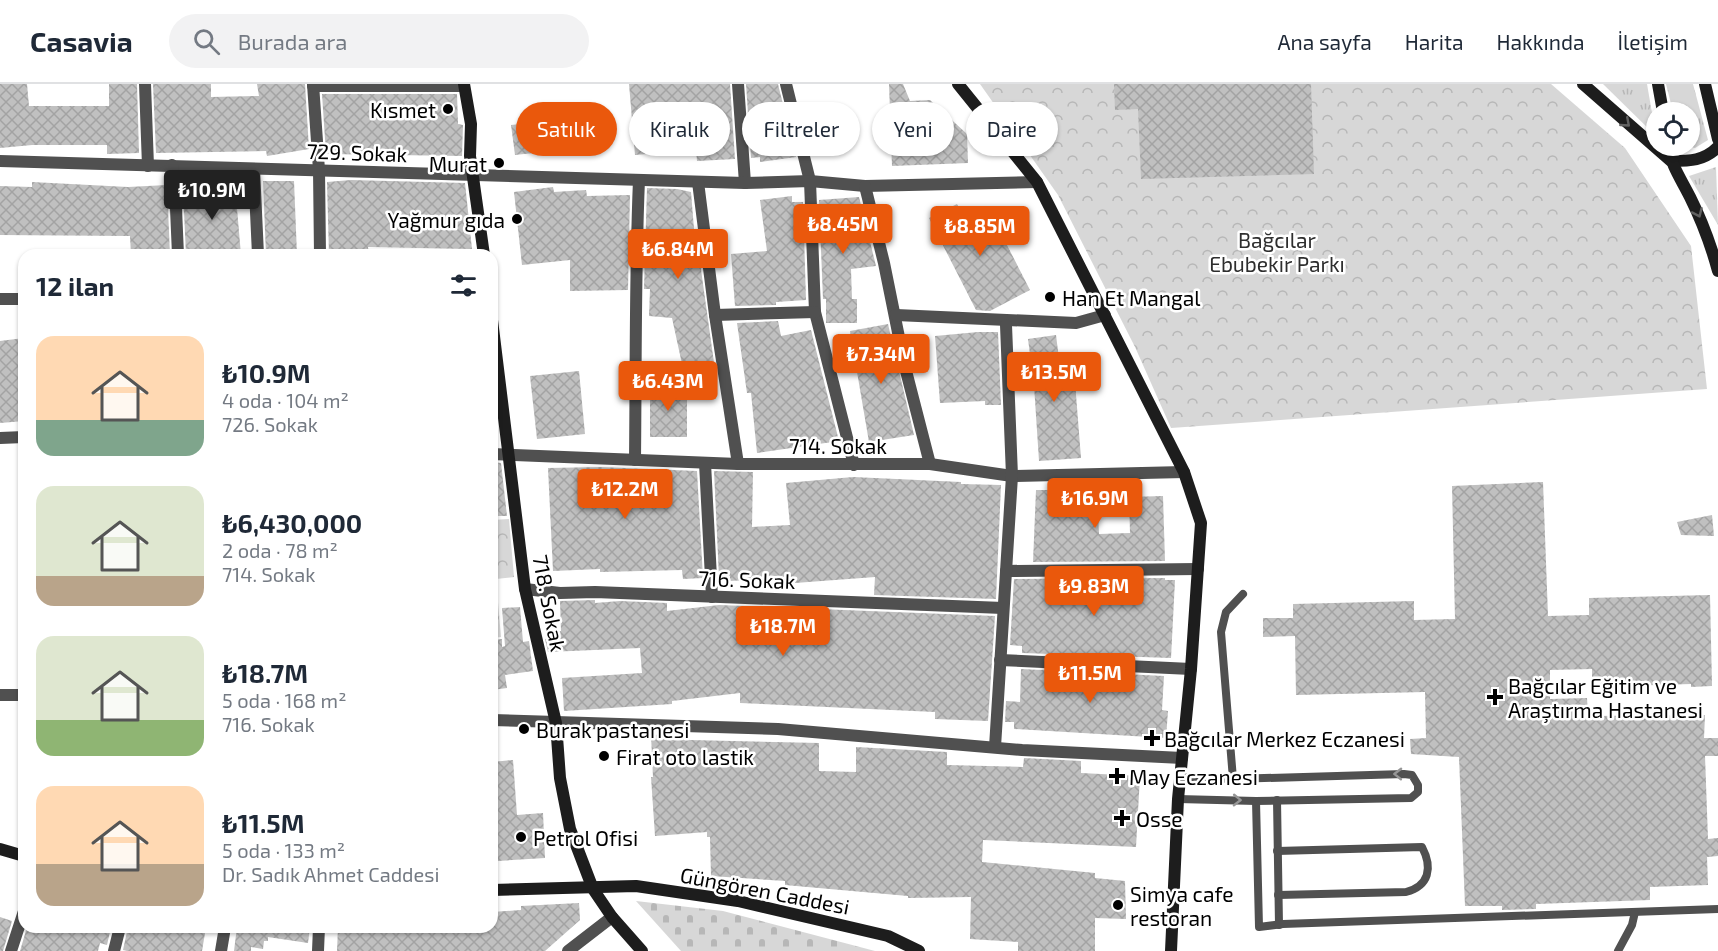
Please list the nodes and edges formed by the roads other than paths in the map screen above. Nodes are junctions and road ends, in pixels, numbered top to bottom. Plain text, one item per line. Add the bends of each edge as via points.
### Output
1 (145, 84) edge
2 (738, 84) edge
3 (786, 84) edge
4 (958, 84) edge
5 (1583, 84) edge
6 (1658, 84) edge
7 (1705, 84) edge
8 (313, 85) edge
9 (464, 85) edge
10 (1661, 102) edge
11 (1718, 139) edge
12 (1718, 147) edge
13 (1670, 156) edge
14 (0, 161) edge
15 (1671, 161) junction
16 (172, 165) junction
17 (148, 166) junction
18 (254, 169) junction
19 (318, 170) junction
20 (473, 175) junction
21 (639, 180) junction
22 (810, 181) junction
23 (698, 182) junction
24 (1037, 182) junction
25 (745, 183) junction
26 (866, 186) junction
27 (178, 249) edge
28 (258, 249) edge
29 (320, 249) edge
30 (483, 249) edge
31 (1718, 271) edge
32 (0, 299) edge
33 (18, 299) edge
34 (815, 312) junction
35 (714, 315) junction
36 (896, 315) junction
37 (1105, 315) junction
38 (1006, 325) dead end
39 (498, 368) edge
40 (18, 437) edge
41 (0, 438) edge
42 (498, 454) edge
43 (509, 455) junction
44 (635, 460) junction
45 (705, 463) junction
46 (738, 464) junction
47 (930, 464) junction
48 (854, 465) junction
49 (1184, 472) junction
50 (1011, 476) junction
51 (1198, 569) junction
52 (1006, 571) junction
53 (525, 589) junction
54 (1243, 594) dead end
55 (712, 597) junction
56 (1003, 608) junction
57 (1000, 660) junction
58 (1191, 669) junction
59 (0, 695) edge
60 (18, 695) edge
61 (498, 720) edge
62 (556, 723) junction
63 (995, 747) junction
64 (1182, 758) junction
65 (1181, 777) junction
66 (1233, 778) junction
67 (1178, 799) junction
68 (1277, 800) junction
69 (1256, 801) junction
70 (0, 849) edge
71 (1278, 851) junction
72 (18, 854) edge
73 (593, 889) junction
74 (498, 890) edge
75 (1278, 895) junction
76 (1718, 909) edge
77 (1635, 912) junction
78 (612, 917) junction
79 (1279, 925) junction
80 (18, 929) edge
81 (118, 933) edge
82 (224, 933) edge
83 (319, 933) edge
84 (11, 951) edge
85 (114, 951) edge
86 (221, 951) edge
87 (318, 951) edge
88 (567, 951) edge
89 (642, 951) edge
90 (919, 951) edge
91 (1171, 951) edge
92 (1618, 951) edge

1 - 17 street
2 - 25 street
3 - 22 street
4 - 24 street
5 -> 15 street
6 - 10 street
7 - 11 street
8 - 9 street
8 - 19 street
9 - 20 street via 471,124
12 - 15 street via 1709,156
13 - 15 street
14 - 17 street, 729. Sokak
15 -> 31 street via 1711,243
16 - 17 street, 729. Sokak
16 - 18 street, 729. Sokak
16 - 27 street
18 - 19 street, 729. Sokak
18 - 28 street
19 - 20 street, 729. Sokak
19 - 29 street
20 - 21 street, 729. Sokak
20 - 30 street
21 - 23 street, 729. Sokak
21 - 44 street
22 - 25 street, 729. Sokak
22 - 26 street, 729. Sokak
22 - 34 street
23 - 25 street, 729. Sokak
23 - 35 street
24 - 26 street, 729. Sokak
24 - 37 street
26 - 36 street
32 - 33 street
34 - 35 street
34 - 48 street
35 - 46 street
36 - 37 street via 1076,323
36 - 47 street
37 - 49 street
38 - 50 street
39 - 43 street, 718. Sokak
40 - 41 street
42 - 43 street, 714. Sokak
43 - 44 street, 714. Sokak
43 - 53 street, 718. Sokak
44 - 45 street, 714. Sokak
45 - 46 street, 714. Sokak
45 - 55 street
46 - 48 street, 714. Sokak
47 - 48 street, 714. Sokak
47 - 50 street, 714. Sokak
49 - 50 street, 714. Sokak
49 - 51 street via 1201,524
50 - 52 street
51 - 52 street
51 - 58 street
52 - 56 street
53 - 55 street, 716. Sokak
53 - 62 street, 718. Sokak
54 - 66 lane via 1226,612 1221,632
55 - 56 street, 716. Sokak
56 - 57 street
57 - 58 street
57 - 63 street
58 - 64 street
59 - 60 street
61 - 62 street
62 - 63 street via 778,729
62 - 73 street, 718. Sokak via 560,778 570,829
63 - 64 street
64 - 65 street
65 - 66 lane
65 - 67 street
68 -> 66 lane via 1412,798 1418,785 1412,775 1404,774
67 -> 69 lane
67 - 91 street
68 - 69 lane
68 - 71 lane
69 - 79 lane via 1259,927
70 - 72 street
71 - 75 lane
71 - 75 lane via 1422,847 1427,878 1419,888 1406,892
73 - 74 street, Güngören Caddesi
73 - 78 street, 718. Sokak
73 - 90 street, Güngören Caddesi via 636,886 738,901 888,936
75 - 79 lane
76 - 77 lane
77 - 79 lane
77 - 92 lane
78 - 88 street
78 - 89 street, 718. Sokak
80 - 84 street
81 - 85 street
82 - 86 street
83 - 87 street

